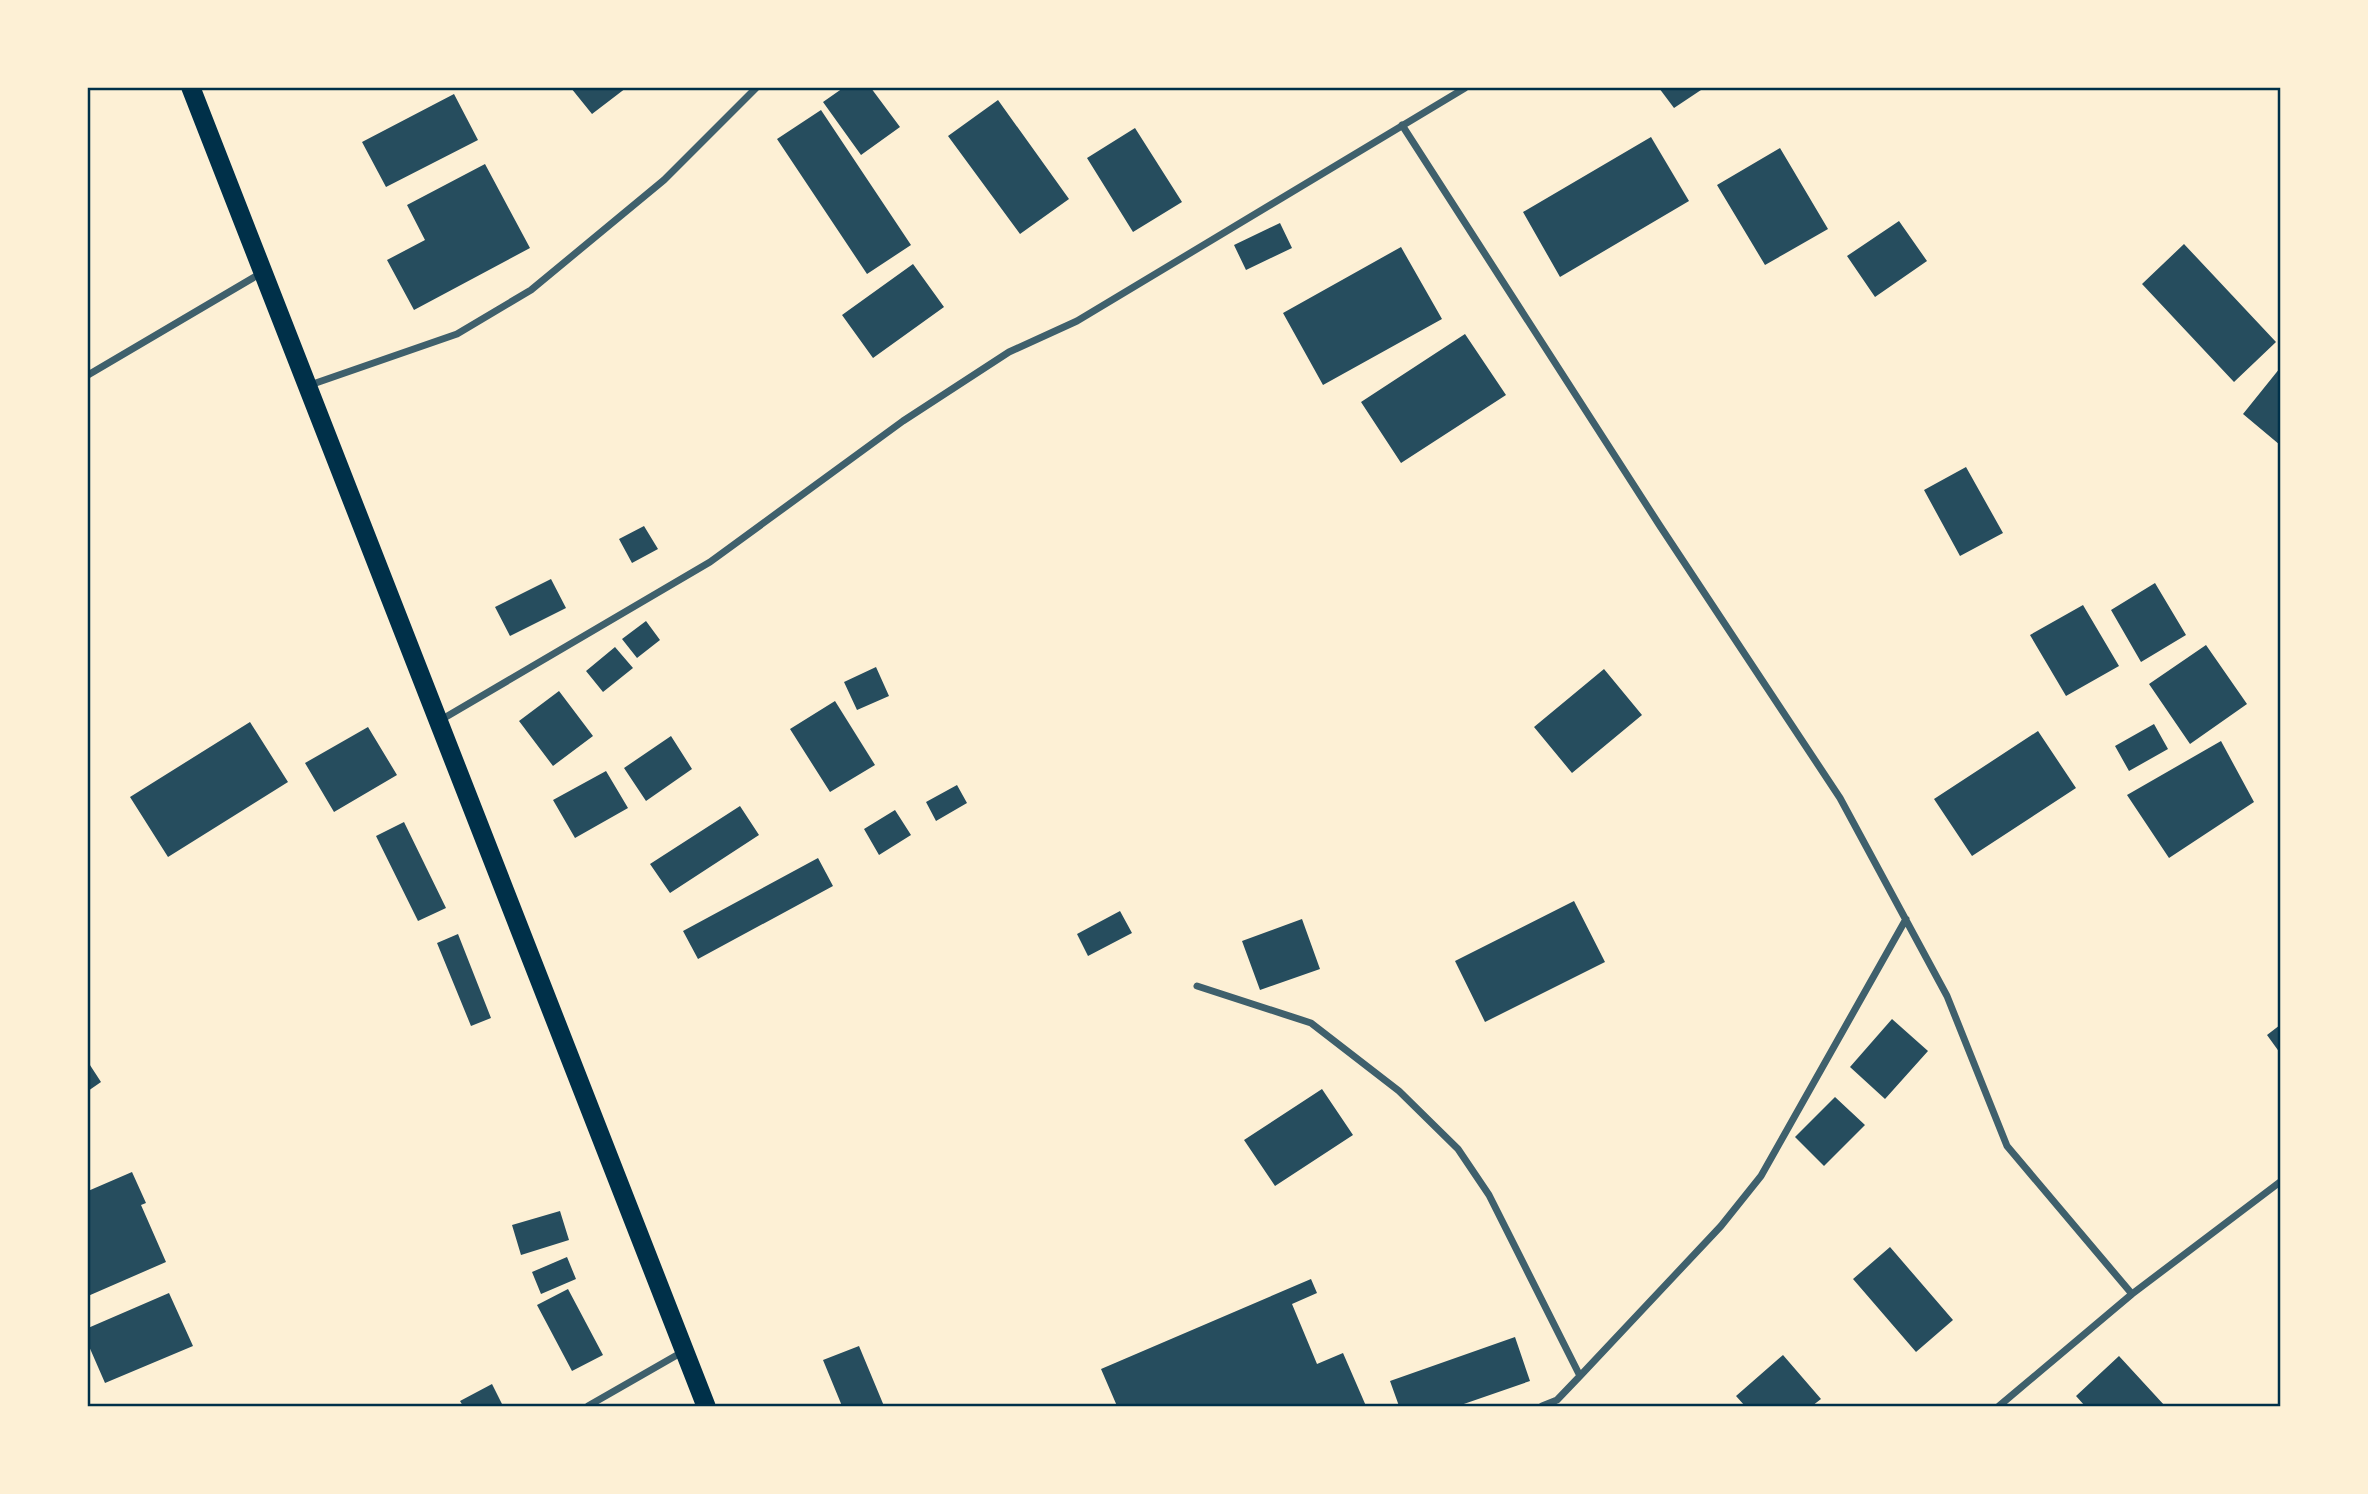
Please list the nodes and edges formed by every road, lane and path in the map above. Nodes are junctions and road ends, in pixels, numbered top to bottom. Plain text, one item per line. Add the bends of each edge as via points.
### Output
1 (191, 88) edge
2 (756, 88) edge
3 (1465, 88) edge
4 (1402, 125) junction
5 (264, 272) junction
6 (88, 375) edge
7 (309, 386) junction
8 (439, 721) junction
9 (1906, 919) junction
10 (1196, 986) dead end
11 (2280, 1182) edge
12 (2132, 1294) junction
13 (685, 1351) junction
14 (1580, 1376) junction
15 (588, 1406) edge
16 (706, 1406) edge
17 (1542, 1406) edge
18 (1999, 1406) edge

1 - 5 highway
2 - 7 street via 664,180 531,290 457,334
3 - 4 street
4 - 8 street via 1077,321 1009,352 903,421 710,562
4 - 9 street via 1840,798
5 - 6 street
5 - 7 highway
7 - 8 highway
8 - 13 highway
9 - 12 street via 1947,996 2007,1146
9 - 14 street via 1761,1176 1721,1226
10 - 14 street via 1311,1023 1399,1091 1458,1149 1489,1195
11 - 12 street
12 - 18 street
13 - 15 street
13 - 16 highway
14 - 17 street via 1557,1401

